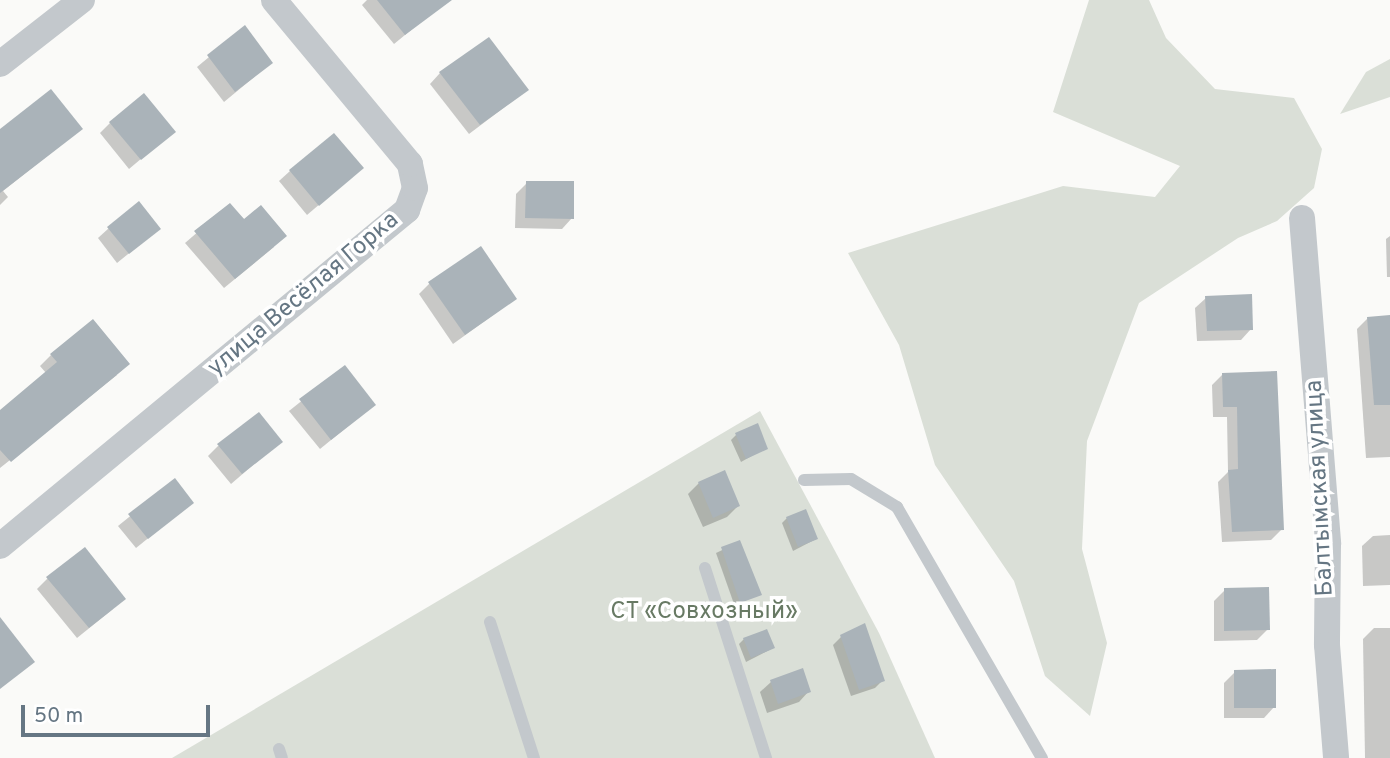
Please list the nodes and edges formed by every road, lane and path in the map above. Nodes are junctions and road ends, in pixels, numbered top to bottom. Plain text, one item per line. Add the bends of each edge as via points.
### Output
1 (82, 0) edge
2 (274, 0) edge
3 (0, 64) edge
4 (1302, 218) dead end
5 (804, 480) dead end
6 (0, 546) edge
7 (705, 568) dead end
8 (490, 622) dead end
9 (534, 758) edge
10 (766, 758) edge
11 (1042, 758) edge
12 (1336, 758) edge

1 - 3 street
2 - 6 street, улица Весёлая Горка via 410,164 415,188 407,210
4 - 12 street, Балтымская улица via 1328,544 1327,645
5 - 11 lane via 851,479 897,507
7 - 10 lane
8 - 9 lane

